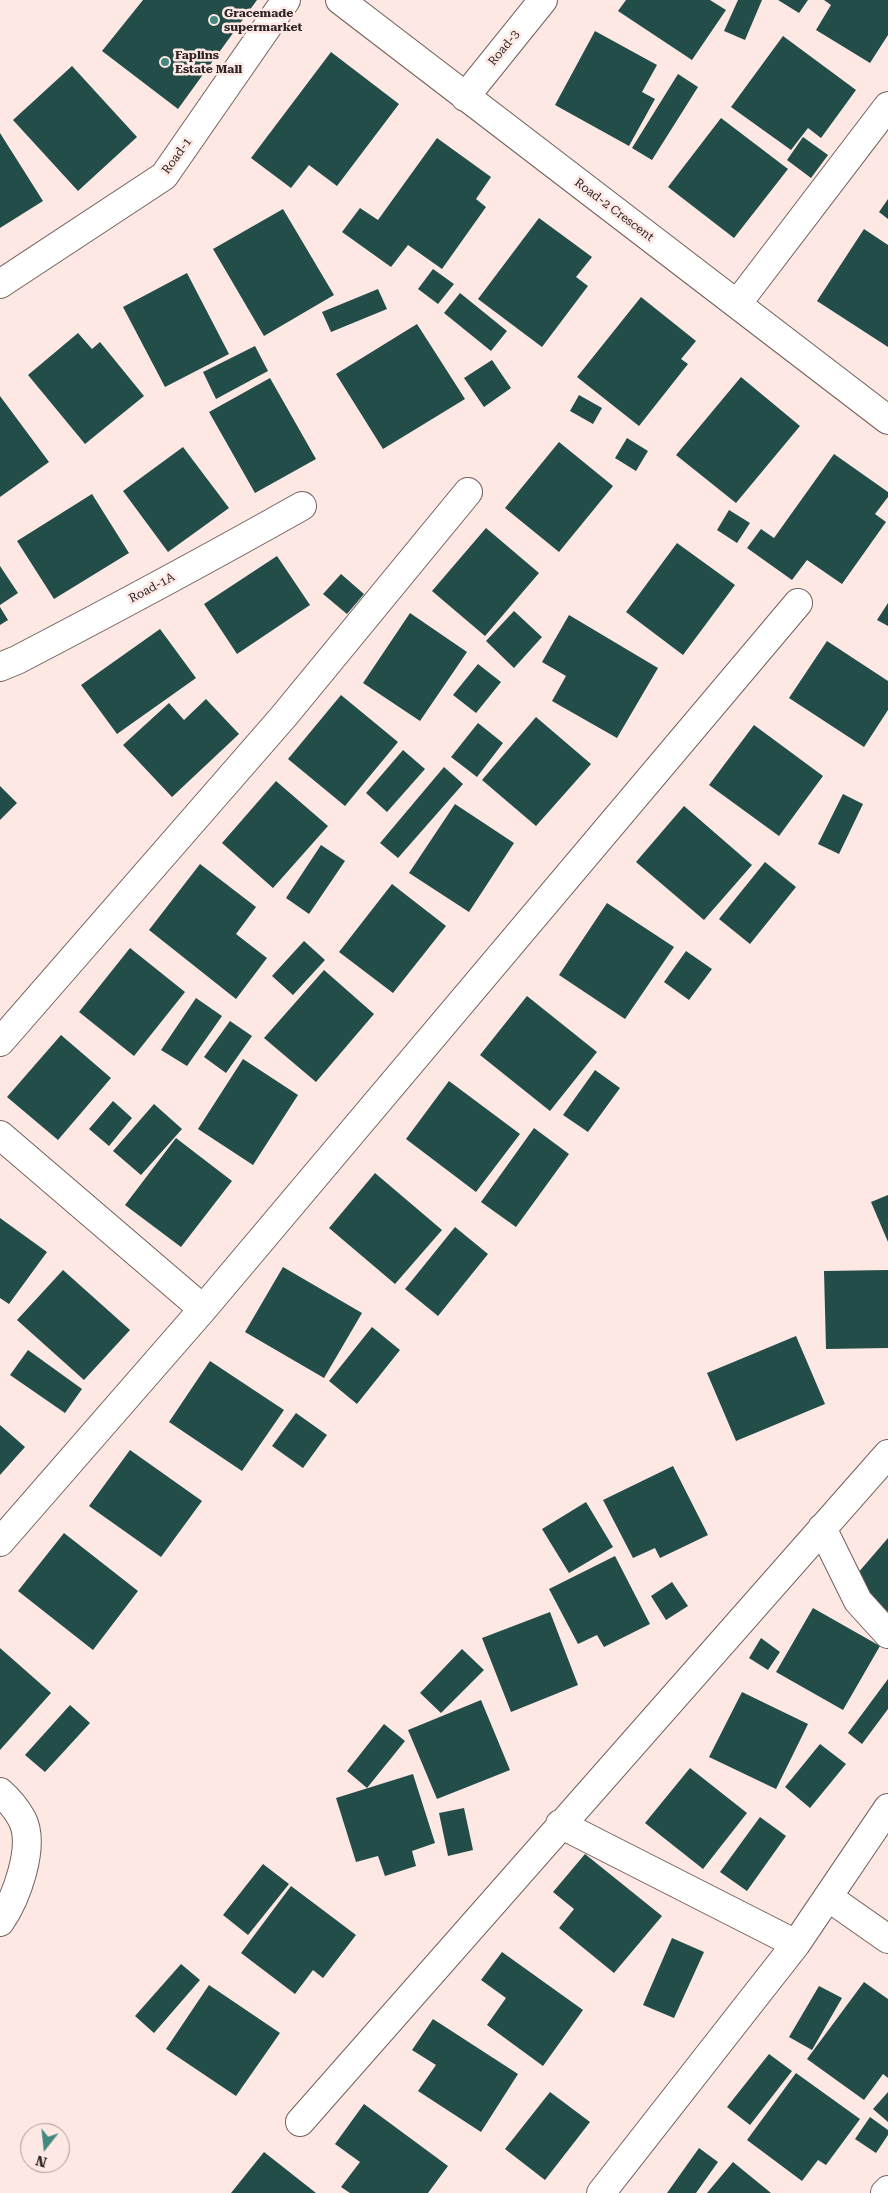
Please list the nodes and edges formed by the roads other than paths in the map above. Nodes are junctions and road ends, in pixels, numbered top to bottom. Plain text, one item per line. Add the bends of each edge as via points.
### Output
1 (286, 0) edge
2 (340, 0) edge
3 (543, 0) edge
4 (465, 96) junction
5 (888, 106) edge
6 (0, 284) edge
7 (737, 304) junction
8 (888, 420) edge
9 (468, 492) dead end
10 (302, 506) dead end
11 (798, 603) dead end
12 (0, 667) edge
13 (0, 1042) edge
14 (0, 1134) edge
15 (203, 1309) junction
16 (888, 1454) edge
17 (822, 1528) junction
18 (1, 1539) edge
19 (888, 1634) edge
20 (0, 1792) edge
21 (888, 1808) edge
22 (560, 1824) junction
23 (828, 1897) junction
24 (0, 1922) edge
25 (888, 1939) edge
26 (796, 1944) junction
27 (300, 2122) dead end
28 (888, 2190) edge
29 (601, 2193) edge
30 (885, 2193) edge

1 - 6 street, Road-1 via 164,176
2 - 4 street, Road-2 Crescent
3 - 4 street, Road-3
4 - 7 street, Road-2 Crescent
5 - 7 street
7 - 8 street, Road-2 Crescent
9 - 13 street via 284,716
10 - 12 street, Road-1A via 210,559
11 - 15 street
14 - 15 street
15 - 18 street
16 - 17 street
17 - 19 street via 858,1601
17 - 22 street
20 - 24 street via 23,1820 27,1855 10,1908
21 - 23 street
22 - 26 street
22 - 27 street
23 - 25 street
23 - 26 street
26 - 29 street
28 - 30 street

